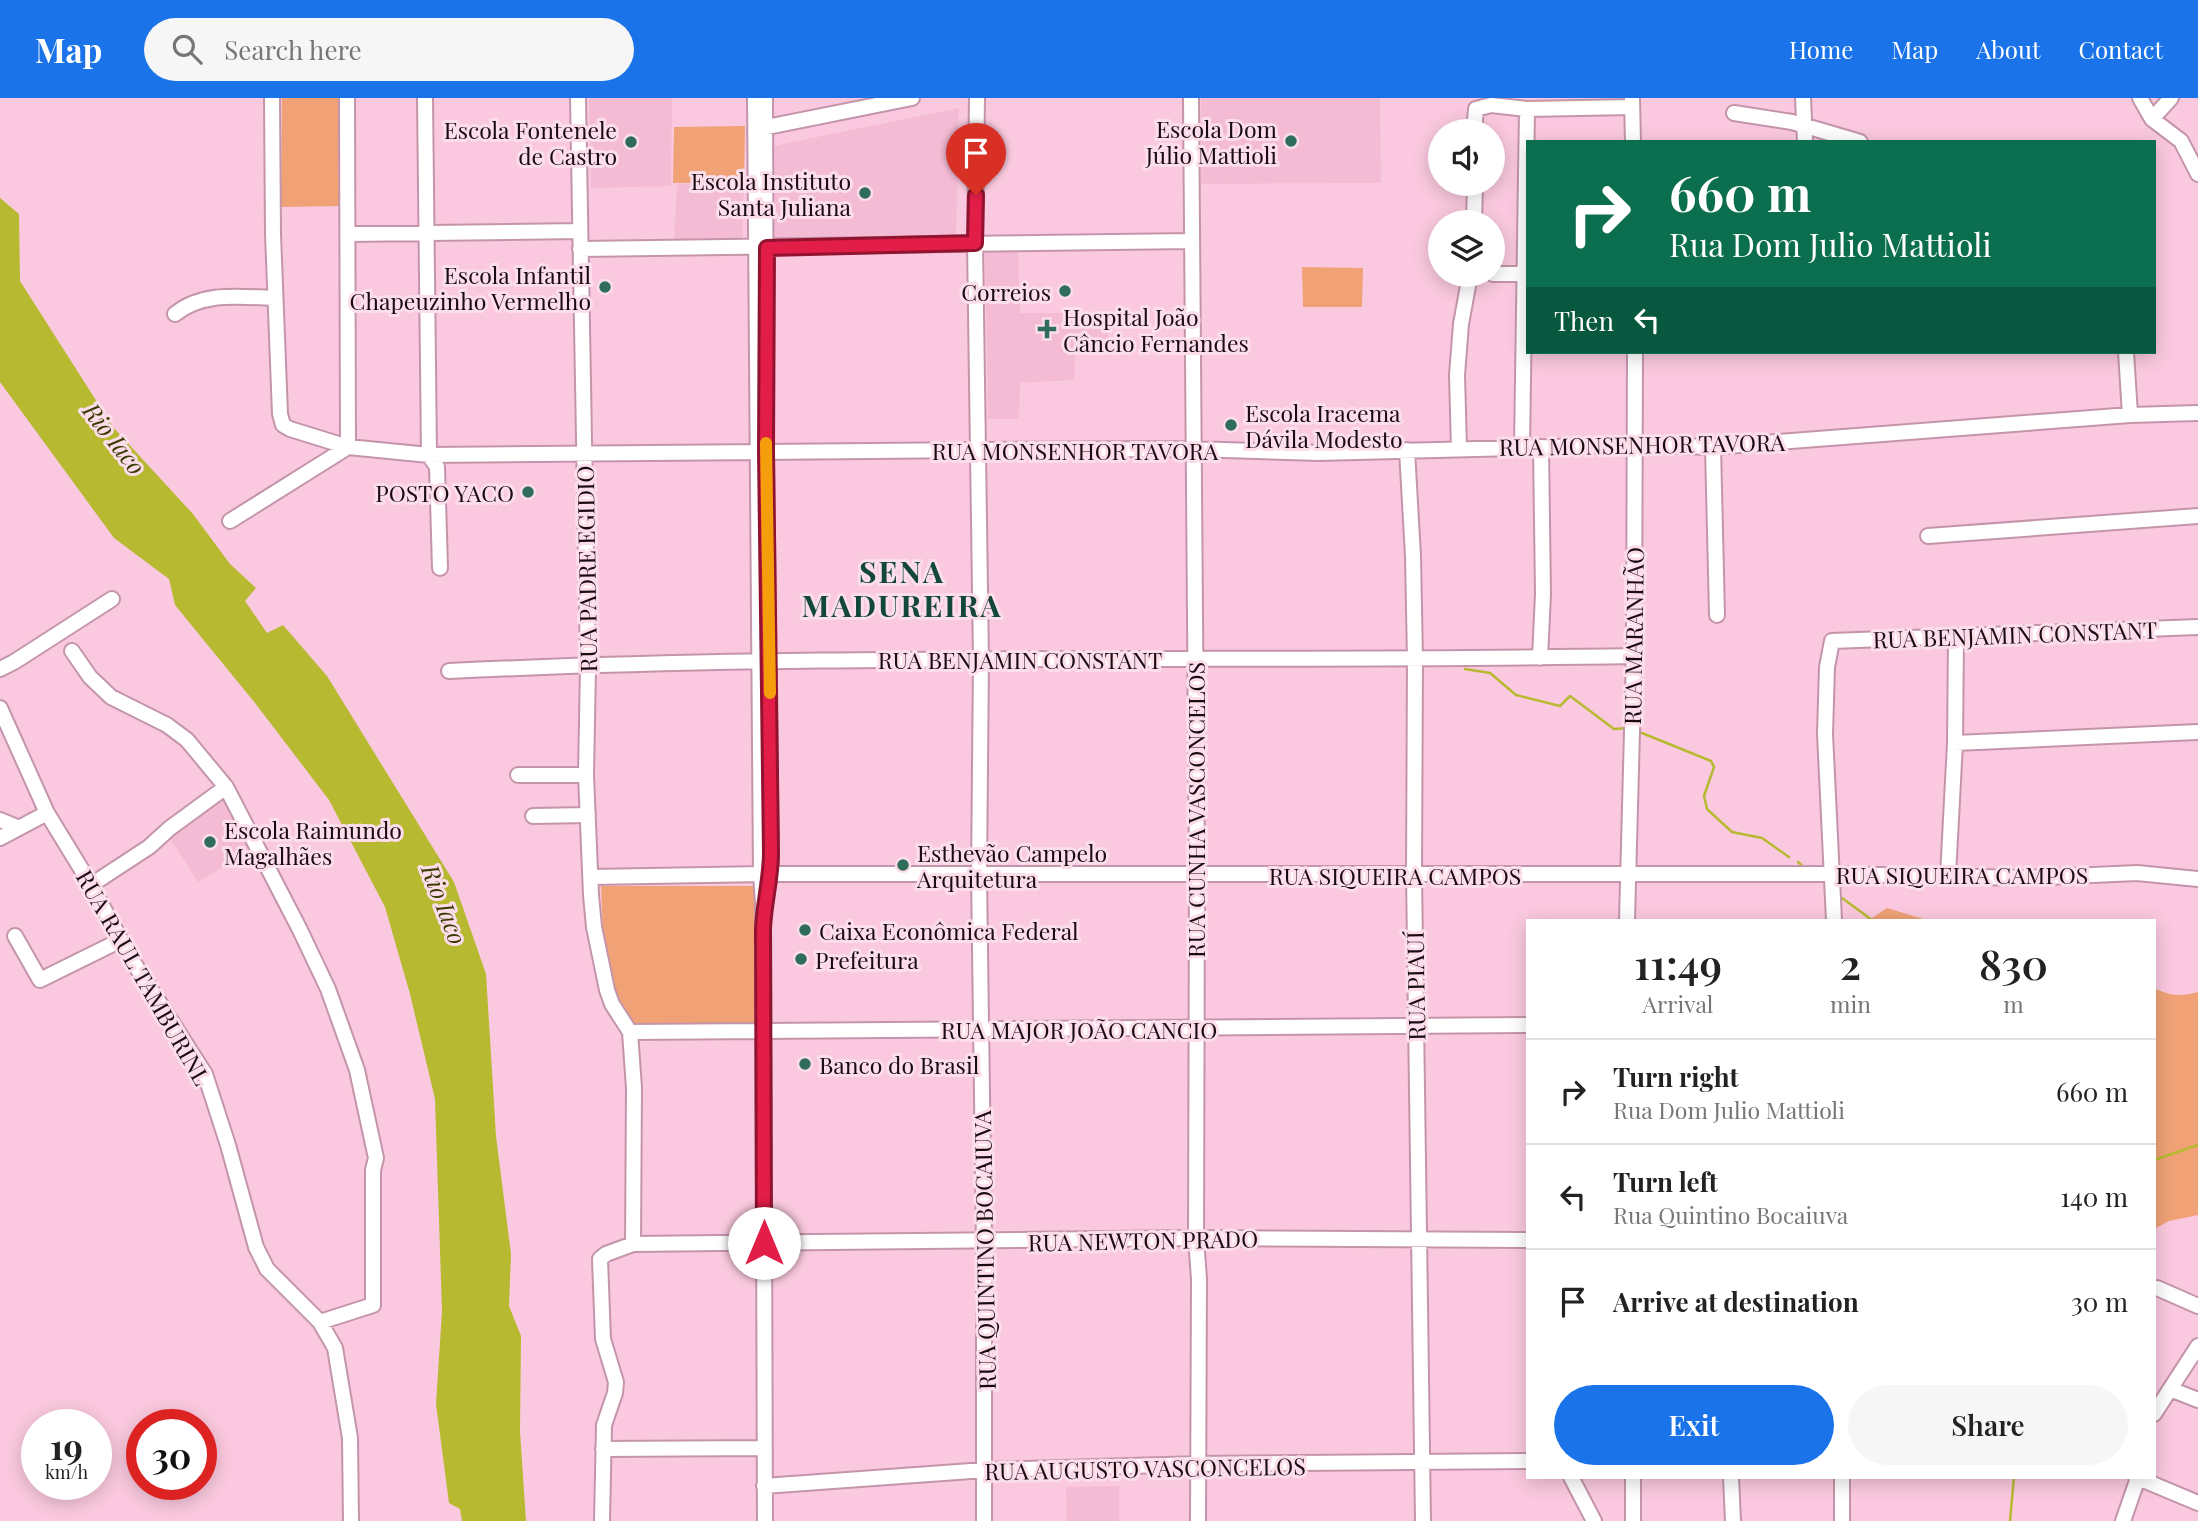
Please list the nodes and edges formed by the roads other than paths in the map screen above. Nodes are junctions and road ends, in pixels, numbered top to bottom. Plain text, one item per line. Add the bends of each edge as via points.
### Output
1 (272, 98) edge
2 (347, 98) edge
3 (425, 98) edge
4 (578, 98) edge
5 (755, 98) edge
6 (765, 98) edge
7 (912, 98) edge
8 (977, 98) edge
9 (1191, 98) edge
10 (1803, 98) edge
11 (2140, 98) edge
12 (2171, 98) edge
13 (1632, 102) edge
14 (1527, 109) junction
15 (1734, 113) dead end
16 (1474, 119) edge
17 (2152, 119) junction
18 (1803, 124) junction
19 (760, 128) junction
20 (1527, 140) edge
21 (1633, 140) edge
22 (1805, 140) edge
23 (1854, 140) edge
24 (2198, 174) edge
25 (580, 231) junction
26 (425, 233) junction
27 (348, 234) junction
28 (1191, 241) junction
29 (975, 243) junction
30 (760, 248) junction
31 (580, 249) junction
32 (1505, 274) edge
33 (1526, 274) edge
34 (1468, 287) edge
35 (275, 298) junction
36 (1526, 309) edge
37 (175, 314) dead end
38 (1635, 354) edge
39 (2126, 354) edge
40 (2198, 414) edge
41 (2130, 415) junction
42 (1636, 445) junction
43 (348, 447) junction
44 (1522, 447) junction
45 (1541, 447) junction
46 (1713, 447) junction
47 (1459, 449) junction
48 (978, 450) junction
49 (1192, 450) junction
50 (1407, 450) junction
51 (583, 453) junction
52 (761, 453) junction
53 (429, 455) junction
54 (2198, 516) edge
55 (230, 521) dead end
56 (1928, 536) dead end
57 (440, 568) dead end
58 (112, 599) dead end
59 (1717, 615) dead end
60 (2198, 626) edge
61 (1956, 637) junction
62 (72, 651) dead end
63 (1634, 656) junction
64 (1193, 658) junction
65 (1540, 658) junction
66 (981, 660) junction
67 (1415, 660) junction
68 (764, 662) junction
69 (7, 666) edge
70 (588, 667) junction
71 (449, 671) dead end
72 (0, 708) edge
73 (2198, 732) edge
74 (1955, 743) junction
75 (518, 775) dead end
76 (586, 775) junction
77 (226, 787) junction
78 (47, 813) junction
79 (588, 815) junction
80 (533, 816) dead end
81 (0, 820) edge
82 (17, 827) junction
83 (0, 838) edge
84 (766, 874) junction
85 (979, 874) junction
86 (1413, 874) junction
87 (1832, 874) junction
88 (1196, 875) junction
89 (1626, 875) junction
90 (1948, 876) junction
91 (591, 877) junction
92 (2198, 879) edge
93 (91, 885) junction
94 (1627, 919) edge
95 (1834, 919) edge
96 (15, 936) dead end
97 (121, 940) junction
98 (1526, 1025) edge
99 (1416, 1026) junction
100 (981, 1028) junction
101 (1196, 1029) junction
102 (764, 1031) junction
103 (630, 1032) junction
104 (1196, 1238) junction
105 (1526, 1240) edge
106 (1417, 1241) junction
107 (984, 1242) junction
108 (764, 1243) junction
109 (633, 1244) junction
110 (2157, 1288) dead end
111 (2198, 1306) edge
112 (320, 1322) junction
113 (2198, 1346) edge
114 (2170, 1389) junction
115 (2198, 1400) edge
116 (2156, 1411) edge
117 (763, 1448) junction
118 (603, 1449) junction
119 (1526, 1461) edge
120 (1422, 1464) junction
121 (1199, 1465) junction
122 (985, 1470) junction
123 (1572, 1479) edge
124 (1633, 1479) edge
125 (1731, 1479) edge
126 (1842, 1479) edge
127 (2136, 1479) edge
128 (2142, 1479) edge
129 (764, 1486) junction
130 (2198, 1503) edge
131 (351, 1521) edge
132 (602, 1521) edge
133 (765, 1521) edge
134 (984, 1521) edge
135 (1198, 1521) edge
136 (1423, 1521) edge
137 (1594, 1521) edge
138 (1633, 1521) edge
139 (1733, 1521) edge
140 (1842, 1521) edge
141 (2123, 1521) edge

1 - 35 street
2 - 27 street
3 - 26 street
4 - 25 street, RUA PADRE EGIDIO
5 - 19 street
6 - 19 street
7 - 19 street
8 - 29 street, RUA QUINTINO BOCAIUVA
9 - 28 street, RUA CUNHA VASCONCELOS
10 - 18 street
11 - 17 street
12 - 17 street
13 - 14 street
13 - 21 street
14 - 16 street via 1484,105 1476,109
14 - 20 street
15 - 18 street
17 - 24 street via 2181,141
18 - 22 street
18 - 23 street
19 - 30 street
25 - 26 street
25 - 31 street, RUA PADRE EGIDIO
26 - 27 street
26 - 53 street
27 - 43 street
28 - 29 street
28 - 49 street, RUA CUNHA VASCONCELOS
29 - 30 street
29 - 48 street, RUA QUINTINO BOCAIUVA
30 - 31 street
30 - 52 street
31 - 51 street, RUA PADRE EGIDIO
32 - 33 street
34 - 47 street via 1457,374
35 - 37 street via 205,298
35 - 43 street, RUA MONSENHOR TAVORA via 283,425
36 - 44 street
38 - 42 street, RUA MARANHÃO
39 - 41 street
40 - 41 street, RUA MONSENHOR TAVORA
41 - 46 street, RUA MONSENHOR TAVORA
42 - 45 street, RUA MONSENHOR TAVORA
42 - 46 street, RUA MONSENHOR TAVORA
42 - 63 street, RUA MARANHÃO
43 - 53 street, RUA MONSENHOR TAVORA
43 - 55 street
44 - 45 street, RUA MONSENHOR TAVORA
44 - 47 street, RUA MONSENHOR TAVORA
45 - 65 street
46 - 59 street
47 - 50 street, RUA MONSENHOR TAVORA
48 - 49 street, RUA MONSENHOR TAVORA
48 - 52 street, RUA MONSENHOR TAVORA
48 - 66 street, RUA QUINTINO BOCAIUVA
49 - 50 street, RUA MONSENHOR TAVORA
49 - 64 street, RUA CUNHA VASCONCELOS
50 - 67 street, RUA PIAUÍ
51 - 52 street, RUA MONSENHOR TAVORA
51 - 53 street, RUA MONSENHOR TAVORA
51 - 70 street, RUA PADRE EGIDIO
52 - 68 street
53 - 57 street via 437,467
54 - 56 street
58 - 69 street
60 - 61 street, RUA BENJAMIN CONSTANT
61 - 74 street
61 - 87 street, RUA BENJAMIN CONSTANT via 1832,641 1826,667 1825,734
62 - 77 street via 111,697 187,740
63 - 65 street, RUA BENJAMIN CONSTANT
63 - 89 street, RUA MARANHÃO
64 - 66 street, RUA BENJAMIN CONSTANT
64 - 67 street, RUA BENJAMIN CONSTANT
64 - 88 street, RUA CUNHA VASCONCELOS
65 - 67 street, RUA BENJAMIN CONSTANT
66 - 68 street, RUA BENJAMIN CONSTANT
66 - 85 street, RUA QUINTINO BOCAIUVA
67 - 86 street, RUA PIAUÍ
68 - 70 street, RUA BENJAMIN CONSTANT
68 - 84 street
70 - 71 street, RUA BENJAMIN CONSTANT
70 - 76 street, RUA PADRE EGIDIO
72 - 78 street, RUA RAUL TAMBURINL
73 - 74 street
74 - 90 street
75 - 76 street
76 - 79 street, RUA PADRE EGIDIO
77 - 93 street
77 - 112 street via 328,989 357,1070 376,1158 373,1304
78 - 82 street
78 - 93 street, RUA RAUL TAMBURINL
79 - 80 street
79 - 91 street, RUA PADRE EGIDIO
81 - 82 street
82 - 83 street
84 - 85 street, RUA SIQUEIRA CAMPOS
84 - 91 street, RUA SIQUEIRA CAMPOS
84 - 102 street
85 - 88 street, RUA SIQUEIRA CAMPOS
85 - 100 street, RUA QUINTINO BOCAIUVA
86 - 88 street, RUA SIQUEIRA CAMPOS
86 - 89 street, RUA SIQUEIRA CAMPOS
86 - 99 street, RUA PIAUÍ
87 - 89 street, RUA SIQUEIRA CAMPOS
87 - 90 street, RUA SIQUEIRA CAMPOS
87 - 95 street
88 - 101 street, RUA CUNHA VASCONCELOS
89 - 94 street, RUA MARANHÃO
90 - 92 street, RUA SIQUEIRA CAMPOS via 2137,873
91 - 103 street, RUA PADRE EGIDIO via 594,927 607,990
93 - 97 street, RUA RAUL TAMBURINL
96 - 97 street via 40,980
97 - 112 street, RUA RAUL TAMBURINL via 205,1074 256,1247 267,1269
98 - 99 street, RUA MAJOR JOÃO CANCIO
99 - 101 street, RUA MAJOR JOÃO CANCIO
99 - 106 street, RUA PIAUÍ
100 - 101 street, RUA MAJOR JOÃO CANCIO
100 - 102 street, RUA MAJOR JOÃO CANCIO
100 - 107 street, RUA QUINTINO BOCAIUVA
101 - 104 street, RUA CUNHA VASCONCELOS
102 - 103 street, RUA MAJOR JOÃO CANCIO
102 - 108 street
103 - 109 street via 635,1088
104 - 106 street, RUA NEWTON PRADO
104 - 107 street, RUA NEWTON PRADO
104 - 121 street, RUA CUNHA VASCONCELOS
105 - 106 street, RUA NEWTON PRADO
106 - 120 street, RUA PIAUÍ
107 - 108 street, RUA NEWTON PRADO
107 - 122 street, RUA QUINTINO BOCAIUVA
108 - 109 street, RUA NEWTON PRADO
108 - 117 street
109 - 118 street via 600,1259 603,1339 616,1382 604,1425
110 - 111 street
112 - 131 street, RUA RAUL TAMBURINL via 335,1348 350,1438
113 - 114 street
114 - 115 street
114 - 116 street
117 - 118 street
117 - 129 street
118 - 132 street
119 - 120 street, RUA AUGUSTO VASCONCELOS
120 - 121 street, RUA AUGUSTO VASCONCELOS
120 - 136 street, RUA PIAUÍ
121 - 122 street, RUA AUGUSTO VASCONCELOS
121 - 135 street, RUA CUNHA VASCONCELOS
122 - 129 street, RUA AUGUSTO VASCONCELOS
122 - 134 street, RUA QUINTINO BOCAIUVA
123 - 137 street
124 - 138 street
125 - 139 street
126 - 140 street
127 - 141 street
128 - 130 street
129 - 133 street

